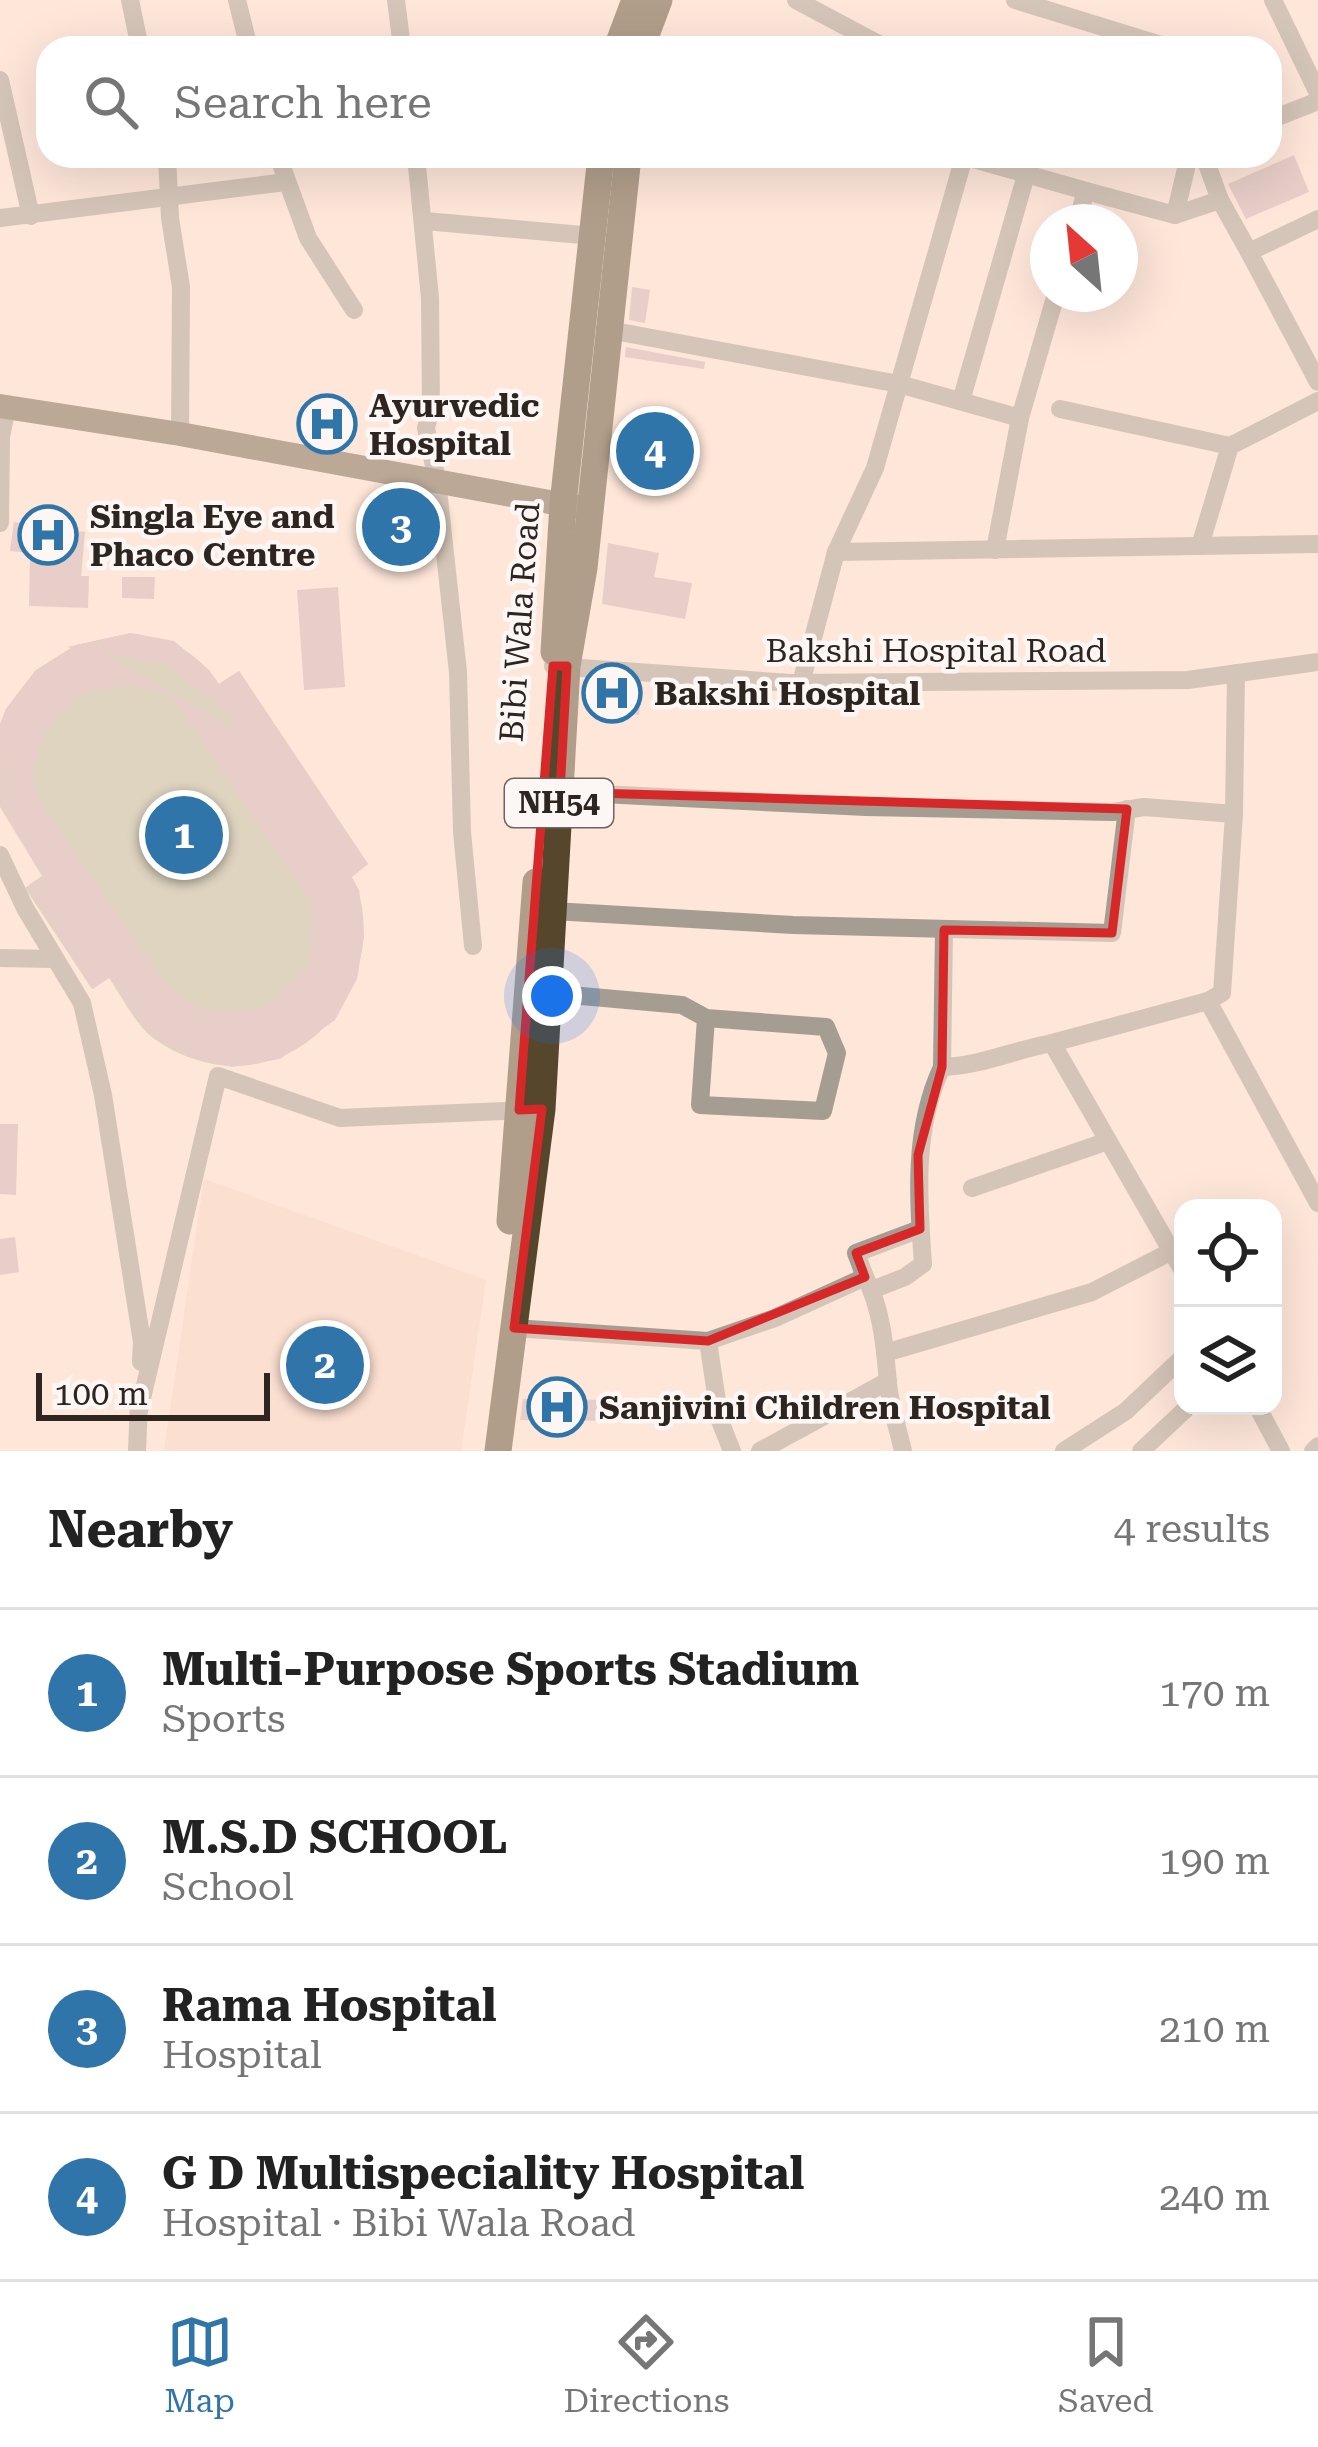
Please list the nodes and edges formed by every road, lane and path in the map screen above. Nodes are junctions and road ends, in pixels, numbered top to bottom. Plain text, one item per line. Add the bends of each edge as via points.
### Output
1 (130, 0) edge
2 (237, 0) edge
3 (396, 0) edge
4 (635, 0) edge
5 (659, 0) edge
6 (796, 0) edge
7 (1015, 0) edge
8 (1273, 0) edge
9 (138, 36) edge
10 (247, 36) edge
11 (400, 36) edge
12 (622, 36) edge
13 (645, 36) edge
14 (864, 36) edge
15 (1132, 36) edge
16 (1, 76) edge
17 (1318, 97) edge
18 (1282, 114) edge
19 (167, 168) edge
20 (282, 168) edge
21 (417, 168) edge
22 (600, 168) edge
23 (627, 168) edge
24 (960, 168) edge
25 (1001, 168) edge
26 (1186, 168) edge
27 (1208, 168) edge
28 (1026, 176) junction
29 (286, 182) junction
30 (1086, 191) junction
31 (169, 198) junction
32 (1220, 200) junction
33 (1082, 204) edge
34 (1174, 215) junction
35 (31, 216) junction
36 (0, 218) edge
37 (1318, 219) edge
38 (424, 221) junction
39 (592, 236) junction
40 (1249, 252) junction
41 (354, 310) dead end
42 (1051, 312) edge
43 (609, 330) junction
44 (1316, 373) edge
45 (898, 384) junction
46 (961, 401) junction
47 (1318, 401) edge
48 (3, 407) edge
49 (1060, 409) dead end
50 (1019, 418) junction
51 (180, 434) junction
52 (1230, 446) junction
53 (437, 481) junction
54 (0, 506) edge
55 (576, 507) junction
56 (0, 524) edge
57 (1318, 544) edge
58 (1200, 546) junction
59 (994, 550) junction
60 (836, 552) junction
61 (1318, 662) edge
62 (560, 666) junction
63 (1236, 673) junction
64 (801, 683) junction
65 (560, 792) junction
66 (1127, 808) junction
67 (1234, 814) junction
68 (0, 855) edge
69 (553, 911) junction
70 (944, 930) junction
71 (473, 946) dead end
72 (0, 958) edge
73 (54, 959) junction
74 (548, 993) junction
75 (1208, 1001) junction
76 (706, 1018) junction
77 (1052, 1043) junction
78 (942, 1067) junction
79 (530, 1109) junction
80 (1108, 1141) junction
81 (972, 1188) dead end
82 (1318, 1204) edge
83 (920, 1229) junction
84 (1172, 1251) junction
85 (1174, 1254) edge
86 (868, 1284) junction
87 (514, 1328) junction
88 (708, 1341) junction
89 (885, 1353) junction
90 (1174, 1366) edge
91 (888, 1381) junction
92 (139, 1411) junction
93 (1179, 1415) edge
94 (1262, 1415) edge
95 (137, 1451) edge
96 (481, 1451) edge
97 (498, 1451) edge
98 (732, 1451) edge
99 (760, 1451) edge
100 (903, 1451) edge
101 (1064, 1451) edge
102 (1141, 1451) edge
103 (1281, 1451) edge

1 - 9 street
2 - 10 street
3 - 11 street
4 - 12 highway
5 - 13 highway
6 - 14 street
7 - 15 street
8 - 17 street
16 - 35 street
17 - 18 street
19 - 31 street
20 - 29 street
21 - 38 street
22 - 39 highway, Bibi Wala Road / NH54
23 - 43 highway, NH54
24 - 45 street
25 - 28 street
26 - 34 street
27 - 32 street
28 - 30 street
28 - 46 street
29 - 31 street
29 - 41 street via 308,238
30 - 33 street
30 - 34 street
31 - 35 street
31 - 51 street via 182,287
32 - 34 street
32 - 40 street
35 - 36 street
37 - 40 street
38 - 39 street
38 - 53 street via 426,428
39 - 55 highway, Bibi Wala Road / NH54
40 - 44 street
42 - 50 street
43 - 45 street
43 - 55 highway, NH54
45 - 46 street
45 - 60 street via 875,468
46 - 50 street
47 - 52 street
48 - 51 main road
48 - 54 street
49 - 52 street
50 - 59 street
51 - 53 main road
52 - 58 street
53 - 55 main road
53 - 71 street via 458,672
54 - 56 street
55 - 62 highway, Bibi Wala Road / NH54
57 - 58 street
58 - 59 street
59 - 60 street
60 - 64 street
61 - 63 street, Bakshi Hospital Road
62 - 64 street, Bakshi Hospital Road
62 - 65 highway, NH54
62 - 79 highway, Bibi Wala Road / NH54
63 - 64 street, Bakshi Hospital Road
63 - 67 street
65 - 66 street via 866,807
65 - 69 highway, NH54
66 - 67 street
66 - 70 street via 1112,933
67 - 75 street via 1222,993
68 - 73 street
69 - 70 street
69 - 74 highway, NH54
70 - 78 street
72 - 73 street
73 - 92 street via 82,1003 103,1096 142,1342
74 - 76 street via 682,1004
74 - 79 highway, NH54
75 - 77 street
75 - 82 street
76 - 76 street via 826,1027 837,1053 823,1111 700,1106
77 - 78 street
77 - 80 street
78 - 83 street via 918,1155
79 - 87 highway, NH54
79 - 92 street via 340,1118 218,1076
79 - 96 highway, Bibi Wala Road / NH54
80 - 81 street
80 - 84 street
83 - 86 street via 922,1264 905,1277
83 - 86 street via 856,1252
84 - 85 street
84 - 89 street via 1092,1292
86 - 88 street
86 - 89 street
87 - 88 street
87 - 97 highway, NH54
88 - 98 street
89 - 91 street
90 - 101 street via 1126,1411
91 - 99 street
91 - 100 street
92 - 95 street
93 - 102 street
94 - 103 street

